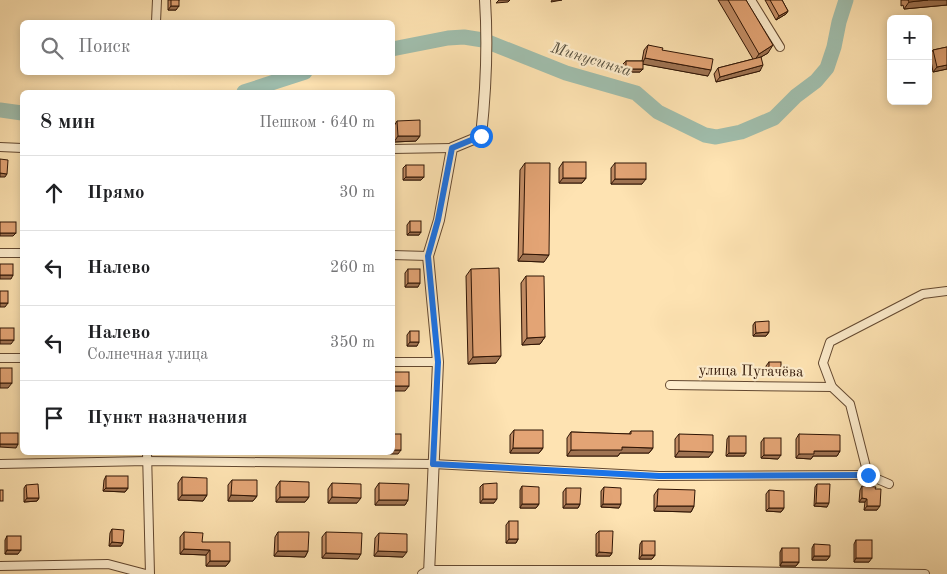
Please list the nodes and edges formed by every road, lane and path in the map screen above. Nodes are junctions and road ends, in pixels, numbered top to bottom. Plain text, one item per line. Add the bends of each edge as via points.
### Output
1 (157, 0) edge
2 (485, 0) edge
3 (750, 0) edge
4 (156, 20) edge
5 (780, 48) dead end
6 (0, 147) edge
7 (20, 148) edge
8 (452, 148) junction
9 (395, 149) edge
10 (0, 253) edge
11 (20, 253) edge
12 (395, 255) edge
13 (428, 256) junction
14 (947, 291) edge
15 (0, 358) edge
16 (20, 358) edge
17 (395, 362) edge
18 (438, 362) junction
19 (670, 385) dead end
20 (832, 386) junction
21 (147, 455) edge
22 (147, 462) junction
23 (0, 464) edge
24 (433, 464) junction
25 (868, 475) junction
26 (889, 484) dead end
27 (0, 566) edge
28 (427, 573) edge
29 (148, 574) edge
30 (925, 574) edge

1 - 4 street
2 - 8 street via 486,92 481,136
3 - 5 street
6 - 7 street
8 - 9 street
8 - 13 street
10 - 11 street
12 - 13 street
13 - 18 street
14 - 20 street via 923,294 830,342 822,363
15 - 16 street
17 - 18 street
18 - 24 street
19 - 20 street, улица Пугачёва
20 - 25 street via 850,404
21 - 22 street
22 - 23 street
22 - 24 street
22 - 29 street
24 - 25 street via 659,476
24 - 28 street
25 - 26 street
27 - 29 street via 108,564
28 - 30 street via 661,570

